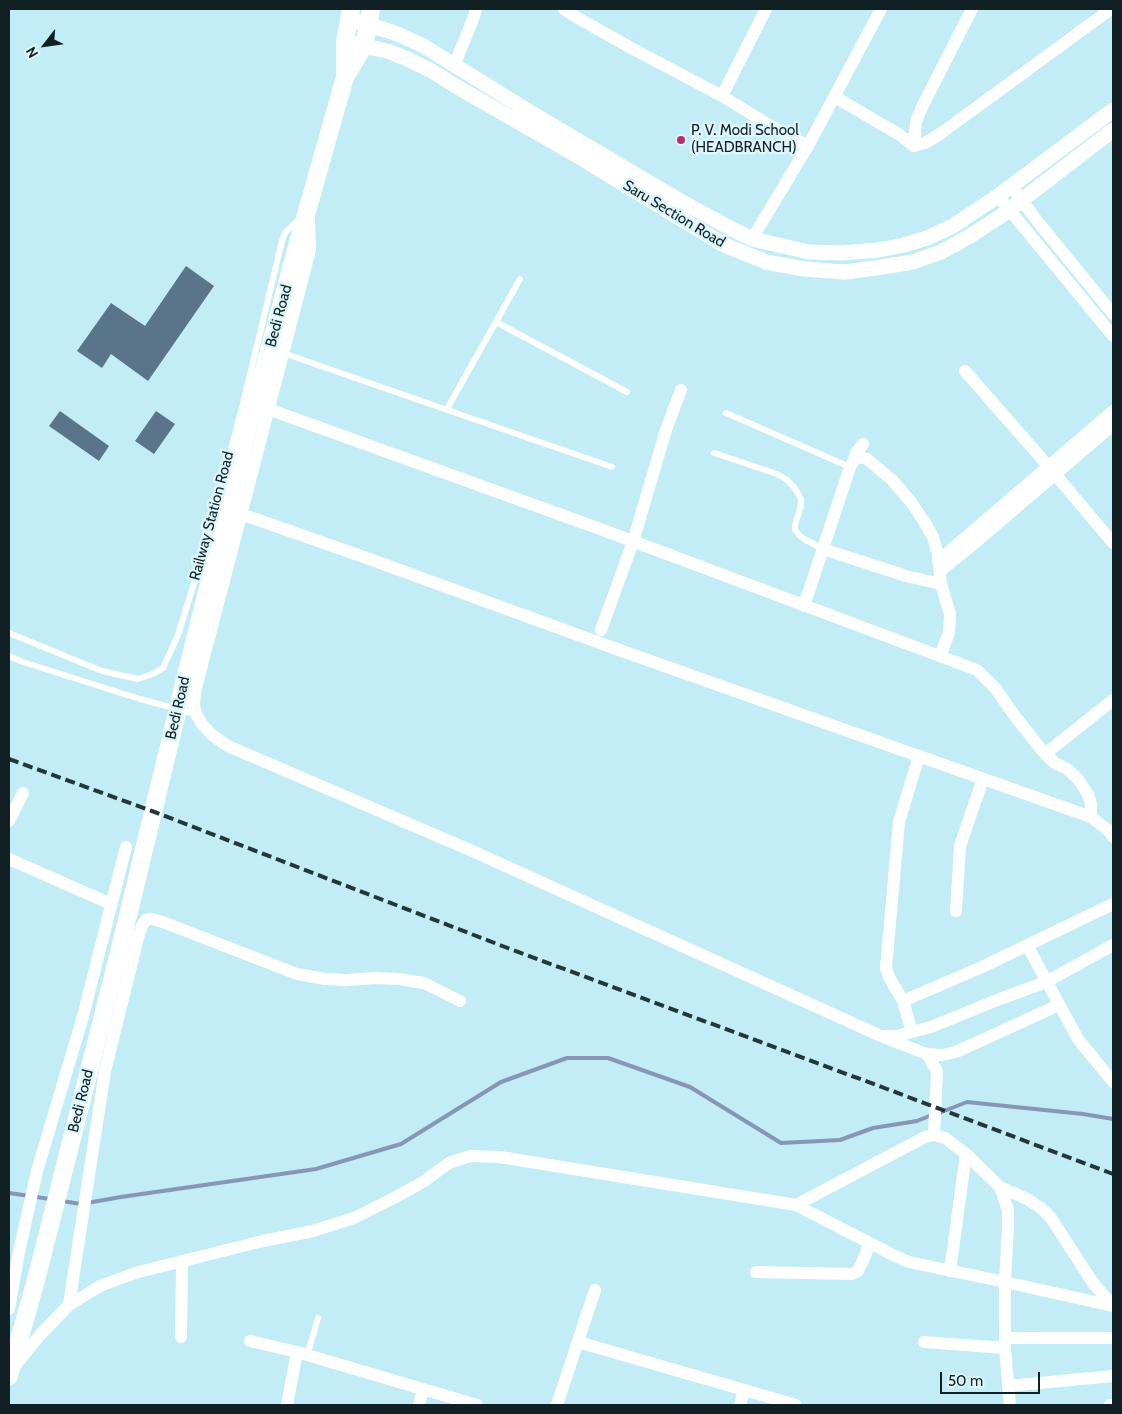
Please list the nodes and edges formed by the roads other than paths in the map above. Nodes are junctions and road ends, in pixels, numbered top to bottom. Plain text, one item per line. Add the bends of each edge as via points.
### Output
1 (476, 9) edge
2 (564, 9) edge
3 (881, 9) edge
4 (972, 9) edge
5 (1111, 9) edge
6 (761, 10) edge
7 (350, 14) edge
8 (369, 17) edge
9 (345, 42) junction
10 (364, 46) junction
11 (454, 66) junction
12 (345, 77) junction
13 (722, 96) junction
14 (835, 97) junction
15 (1113, 110) edge
16 (1113, 130) edge
17 (808, 146) junction
18 (914, 146) junction
19 (1011, 186) junction
20 (998, 196) junction
21 (1015, 205) junction
22 (309, 209) junction
23 (752, 239) junction
24 (520, 279) dead end
25 (1113, 314) edge
26 (496, 322) junction
27 (1113, 336) edge
28 (283, 353) junction
29 (965, 371) dead end
30 (681, 390) dead end
31 (627, 392) dead end
32 (268, 409) junction
33 (447, 409) junction
34 (1113, 411) edge
35 (726, 413) dead end
36 (1113, 425) edge
37 (863, 444) dead end
38 (714, 453) dead end
39 (852, 464) junction
40 (612, 467) dead end
41 (1052, 470) junction
42 (241, 514) junction
43 (634, 542) junction
44 (1113, 544) edge
45 (823, 549) junction
46 (940, 572) junction
47 (804, 606) junction
48 (601, 630) dead end
49 (9, 633) edge
50 (9, 656) edge
51 (940, 656) junction
52 (1113, 700) edge
53 (196, 714) junction
54 (1044, 754) junction
55 (919, 756) junction
56 (983, 779) junction
57 (23, 793) dead end
58 (1091, 817) junction
59 (9, 820) edge
60 (1113, 837) edge
61 (126, 847) dead end
62 (9, 859) edge
63 (111, 904) junction
64 (1113, 904) edge
65 (956, 911) dead end
66 (1027, 945) junction
67 (1113, 945) edge
68 (1046, 982) junction
69 (460, 1001) dead end
70 (903, 1001) junction
71 (1059, 1006) junction
72 (912, 1032) junction
73 (880, 1036) junction
74 (927, 1054) junction
75 (1113, 1082) edge
76 (934, 1135) junction
77 (966, 1154) junction
78 (1000, 1187) junction
79 (796, 1205) junction
80 (870, 1243) junction
81 (182, 1261) junction
82 (950, 1270) junction
83 (756, 1272) dead end
84 (1005, 1282) junction
85 (595, 1290) dead end
86 (1113, 1304) edge
87 (69, 1305) junction
88 (9, 1309) edge
89 (318, 1318) dead end
90 (181, 1337) dead end
91 (1113, 1338) edge
92 (250, 1341) dead end
93 (578, 1342) junction
94 (924, 1342) dead end
95 (1005, 1343) junction
96 (302, 1354) junction
97 (9, 1375) edge
98 (1113, 1376) edge
99 (1008, 1386) junction
100 (423, 1390) junction
101 (744, 1390) junction
102 (286, 1405) edge
103 (419, 1405) edge
104 (477, 1405) edge
105 (557, 1405) edge
106 (740, 1405) edge
107 (796, 1405) edge
108 (1010, 1405) edge

1 - 11 street
2 - 13 street
3 - 14 street
4 - 18 street via 922,107 916,122
5 - 18 street via 940,134
6 - 13 street
7 - 8 street, Saru Section Road
7 - 9 main road
8 - 10 main road
8 - 11 street, Saru Section Road
9 - 10 street, Saru Section Road
9 - 12 main road
10 - 12 main road, Bedi Road
10 - 21 street, Saru Section Road via 387,51 430,70 612,176 724,246 766,262 804,270 844,272 913,262 941,252 970,236
11 - 23 street, Saru Section Road via 682,202
12 - 22 main road, Bedi Road
13 - 17 street
14 - 17 street
14 - 18 street via 900,134
15 - 19 street, Saru Section Road
16 - 21 street, Saru Section Road
17 - 23 street
19 - 20 street, Saru Section Road
19 - 21 street
20 - 21 street
20 - 23 street, Saru Section Road via 927,238 879,250 809,252
21 - 25 street
21 - 27 street
22 - 28 street via 310,250
22 - 49 lane, Railway Station Road via 282,241 205,548 178,635 162,668 138,679 102,671
22 - 97 main road, Bedi Road via 239,465 119,954
24 - 26 lane
26 - 31 lane
26 - 33 lane
28 - 32 street
28 - 33 lane
29 - 41 street
30 - 43 street via 666,430
32 - 42 street
32 - 43 street
33 - 40 lane
34 - 41 street
35 - 39 lane
36 - 41 street
37 - 39 street
38 - 45 lane via 787,480 801,499 795,530
39 - 45 street
39 - 46 street via 860,457 867,459 911,502 933,537
41 - 44 street
41 - 46 street
42 - 53 street via 195,692
42 - 55 street
43 - 47 street
43 - 48 street
45 - 46 street via 906,576
45 - 47 street
46 - 51 street via 950,614
47 - 51 street
50 - 53 lane
51 - 54 street via 977,670 996,689
52 - 54 street
53 - 73 street via 212,735 228,746 470,850
54 - 58 street via 1067,769 1084,786 1091,804
55 - 56 street
55 - 70 street via 899,822 886,968
56 - 58 street
56 - 65 street via 960,846
57 - 59 street
58 - 60 street
61 - 63 street
62 - 63 street
63 - 88 street via 82,1020 37,1171
64 - 66 street
66 - 68 street
66 - 70 street
67 - 68 street
68 - 71 street
68 - 72 street
69 - 87 street via 424,983 376,978 332,980 297,974 160,921 146,920 139,934 104,1071
70 - 72 street
71 - 74 street via 956,1052
71 - 75 street via 1078,1038
72 - 73 street
73 - 74 street
74 - 76 street via 936,1071
76 - 77 street via 945,1138
76 - 79 street via 914,1142
77 - 78 street
77 - 82 street
78 - 84 street via 1008,1210
78 - 86 street via 1028,1199 1051,1218 1093,1283
79 - 80 street
79 - 81 street via 500,1157 470,1156 449,1163 423,1182 354,1218 313,1231
80 - 82 street via 909,1262
80 - 83 street via 858,1271 852,1274
81 - 87 street via 100,1286
81 - 90 street
82 - 84 street
84 - 86 street
84 - 95 street
85 - 93 street
87 - 97 street via 40,1334
89 - 96 lane
91 - 95 street
92 - 96 street
93 - 101 street
93 - 105 street
94 - 95 street
95 - 99 street
96 - 100 street
96 - 102 street
98 - 99 street
99 - 108 street
100 - 103 street
100 - 104 street
101 - 106 street
101 - 107 street

